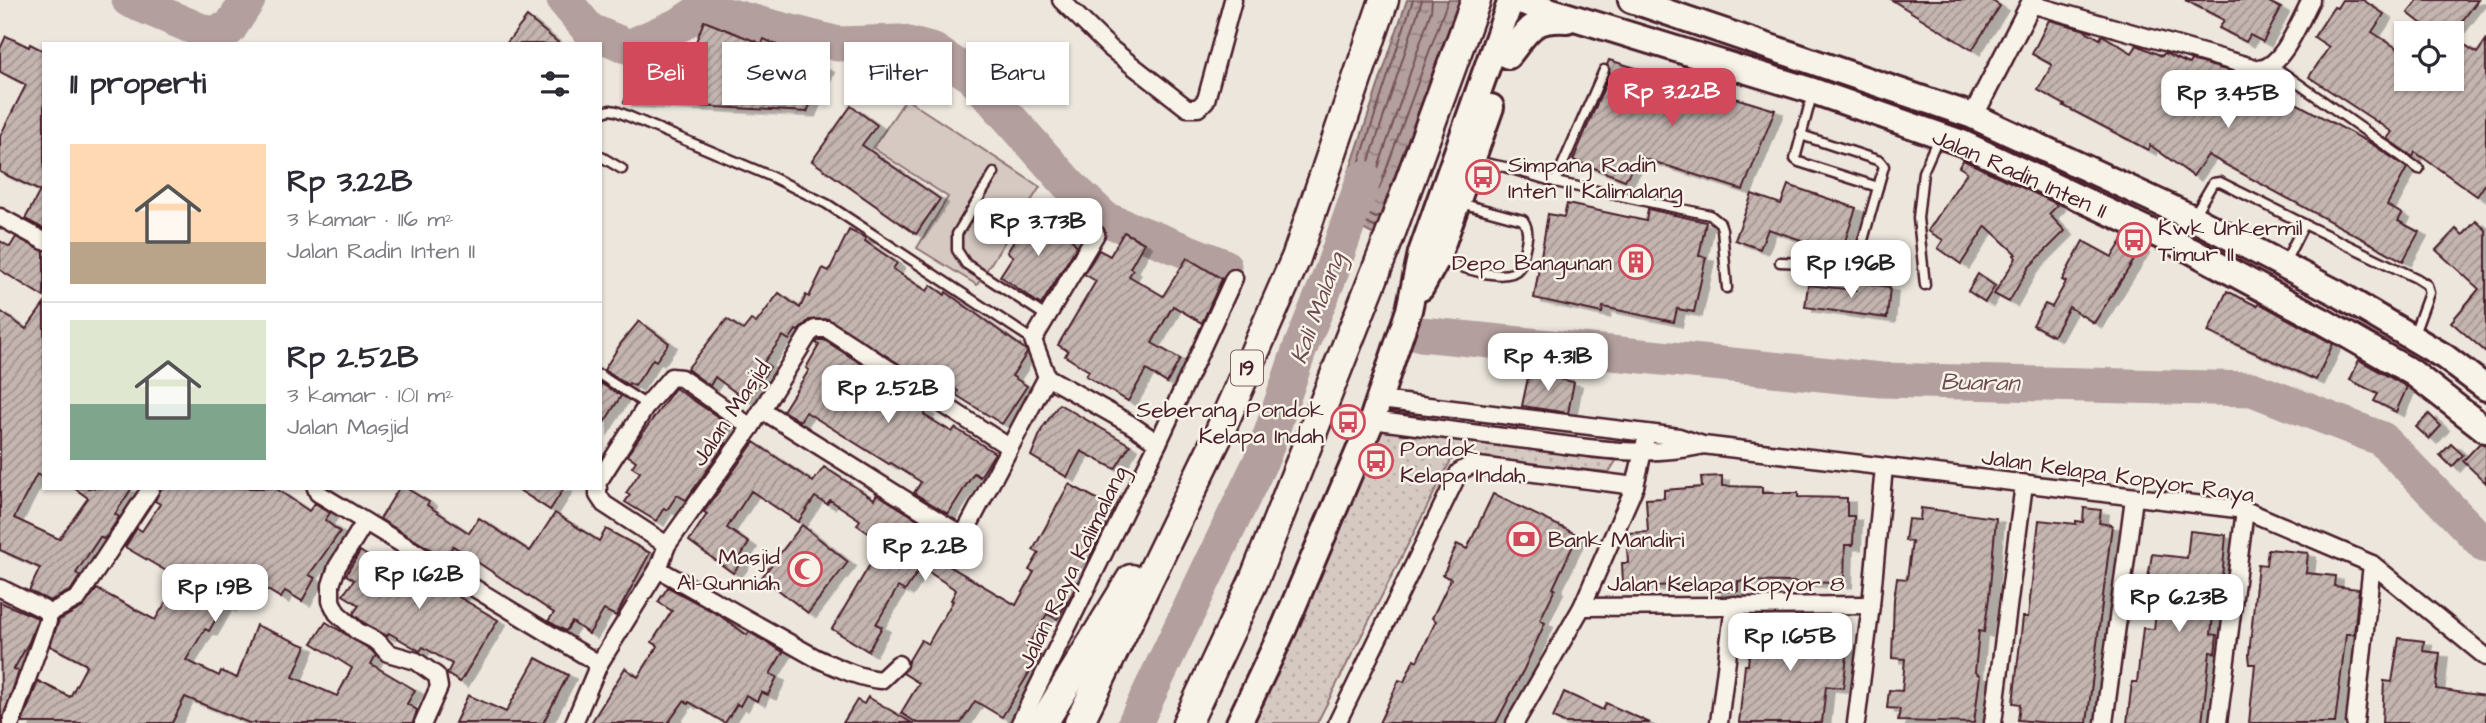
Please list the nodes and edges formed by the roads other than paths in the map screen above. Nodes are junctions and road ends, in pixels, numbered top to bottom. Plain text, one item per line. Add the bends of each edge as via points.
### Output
1 (1061, 0) edge
2 (1233, 0) edge
3 (1384, 0) edge
4 (1476, 0) edge
5 (1631, 0) edge
6 (2311, 0) edge
7 (1519, 1) edge
8 (2032, 2) edge
9 (1586, 21) junction
10 (1508, 56) junction
11 (2272, 65) junction
12 (1604, 70) dead end
13 (1813, 91) junction
14 (602, 112) edge
15 (1973, 116) junction
16 (1801, 132) junction
17 (1939, 135) junction
18 (602, 157) edge
19 (1473, 160) junction
20 (622, 169) dead end
21 (2419, 169) dead end
22 (994, 173) dead end
23 (1555, 183) junction
24 (1878, 187) junction
25 (1457, 202) junction
26 (0, 217) edge
27 (2193, 218) junction
28 (2304, 224) junction
29 (1096, 234) dead end
30 (42, 240) edge
31 (1437, 260) junction
32 (1780, 262) dead end
33 (2284, 265) junction
34 (1234, 278) dead end
35 (1925, 285) dead end
36 (1727, 288) dead end
37 (1409, 310) junction
38 (1046, 316) junction
39 (2413, 338) junction
40 (1033, 340) junction
41 (602, 376) edge
42 (1047, 377) junction
43 (2486, 388) edge
44 (647, 405) junction
45 (762, 410) junction
46 (1376, 410) junction
47 (751, 427) junction
48 (2486, 430) edge
49 (1646, 433) junction
50 (1216, 440) junction
51 (1158, 443) junction
52 (1703, 445) junction
53 (1009, 447) junction
54 (1644, 452) junction
55 (1884, 467) junction
56 (602, 477) edge
57 (2024, 484) junction
58 (1635, 486) junction
59 (150, 490) edge
60 (317, 490) edge
61 (598, 490) edge
62 (2134, 498) junction
63 (2245, 510) junction
64 (365, 522) junction
65 (667, 545) junction
66 (2372, 564) junction
67 (658, 569) junction
68 (0, 588) edge
69 (1734, 605) junction
70 (1871, 605) junction
71 (1583, 607) junction
72 (48, 614) junction
73 (2486, 657) edge
74 (599, 664) junction
75 (898, 664) dead end
76 (11, 723) edge
77 (423, 723) edge
78 (574, 723) edge
79 (1020, 723) edge
80 (1043, 723) edge
81 (1079, 723) edge
82 (1188, 723) edge
83 (1238, 723) edge
84 (1337, 723) edge
85 (1515, 723) edge
86 (1719, 723) edge
87 (1856, 723) edge
88 (1993, 723) edge
89 (2104, 723) edge
90 (2218, 723) edge
91 (2355, 723) edge

1 - 2 street via 1110,48 1163,90 1187,108 1198,108 1206,100
3 - 50 highway, 19 via 1296,258
4 - 82 highway via 1386,246 1254,580
5 - 15 main road, Jalan Radin Inten II
6 - 11 street
7 - 9 main road, Jalan Radin Inten II
7 - 10 main road
7 - 37 main road via 1420,253
8 - 11 street via 2252,68
8 - 15 street
9 - 10 main road via 1547,19 1534,24
9 - 13 main road, Jalan Radin Inten II
10 - 19 main road
11 - 21 lane
12 - 23 lane
13 - 16 lane
13 - 17 main road, Jalan Radin Inten II
14 - 40 lane via 616,111 827,204
15 - 27 main road, Jalan Radin Inten II
16 - 24 lane via 1883,163
16 - 24 lane via 1794,159
17 - 35 lane via 1923,172 1918,218
17 - 48 main road, Jalan Radin Inten II via 2192,251 2321,320 2413,373
18 - 20 lane
19 - 23 lane
19 - 25 main road
22 - 38 lane via 957,234 957,250 966,264
23 - 36 lane via 1715,218 1722,229
24 - 32 lane via 1856,265
25 - 31 main road
25 - 31 lane via 1523,220 1528,236 1520,267 1497,275
26 - 30 street
27 - 28 lane via 2213,183 2220,182
27 - 33 main road, Jalan Radin Inten II
28 - 33 lane
28 - 39 lane via 2427,285 2429,293
29 - 38 street
31 - 37 main road
33 - 39 main road, Jalan Radin Inten II
34 - 51 street, Jalan Raya Kalimalang
37 - 46 main road
38 - 40 street
39 - 43 main road, Jalan Radin Inten II
40 - 42 street
41 - 44 lane
42 - 51 street
42 - 53 street
44 - 47 street via 667,380 676,376
44 - 56 street
45 - 47 street, Jalan Masjid
45 - 53 street, Jalan Masjid via 809,334 822,327
45 - 53 street via 963,536
46 - 49 street, Jalan Kelapa Kopyor Raya
46 - 54 street, Jalan Kelapa Kopyor Raya via 1598,450
46 - 83 main road via 1284,628
47 - 65 street, Jalan Masjid
49 - 52 street, Jalan Kelapa Kopyor Raya
49 - 54 street
50 - 80 highway
50 - 81 highway, 19
51 - 79 street, Jalan Raya Kalimalang
52 - 54 street, Jalan Kelapa Kopyor Raya
52 - 55 street, Jalan Kelapa Kopyor Raya
54 - 58 street
55 - 57 street, Jalan Kelapa Kopyor Raya
55 - 70 street
57 - 62 street, Jalan Kelapa Kopyor Raya
57 - 88 street
58 - 71 street
58 - 84 street via 1464,467
59 - 72 street via 78,598
60 - 64 street
61 - 65 street via 604,504
62 - 63 street, Jalan Kelapa Kopyor Raya
62 - 89 street
63 - 66 street, Jalan Kelapa Kopyor Raya
63 - 90 street
64 - 74 street
64 - 77 street via 337,567 331,601 342,618 385,651 416,661 437,676 439,687
65 - 67 street, Jalan Masjid
66 - 73 street, Jalan Kelapa Kopyor Raya
66 - 91 street
67 - 74 street, Jalan Masjid
67 - 75 street via 842,669 881,680
68 - 72 street
69 - 70 street, Jalan Kelapa Kopyor 8
69 - 71 street, Jalan Kelapa Kopyor 8
69 - 86 street
70 - 87 street
71 - 85 street
72 - 76 street
74 - 78 street, Jalan Masjid

